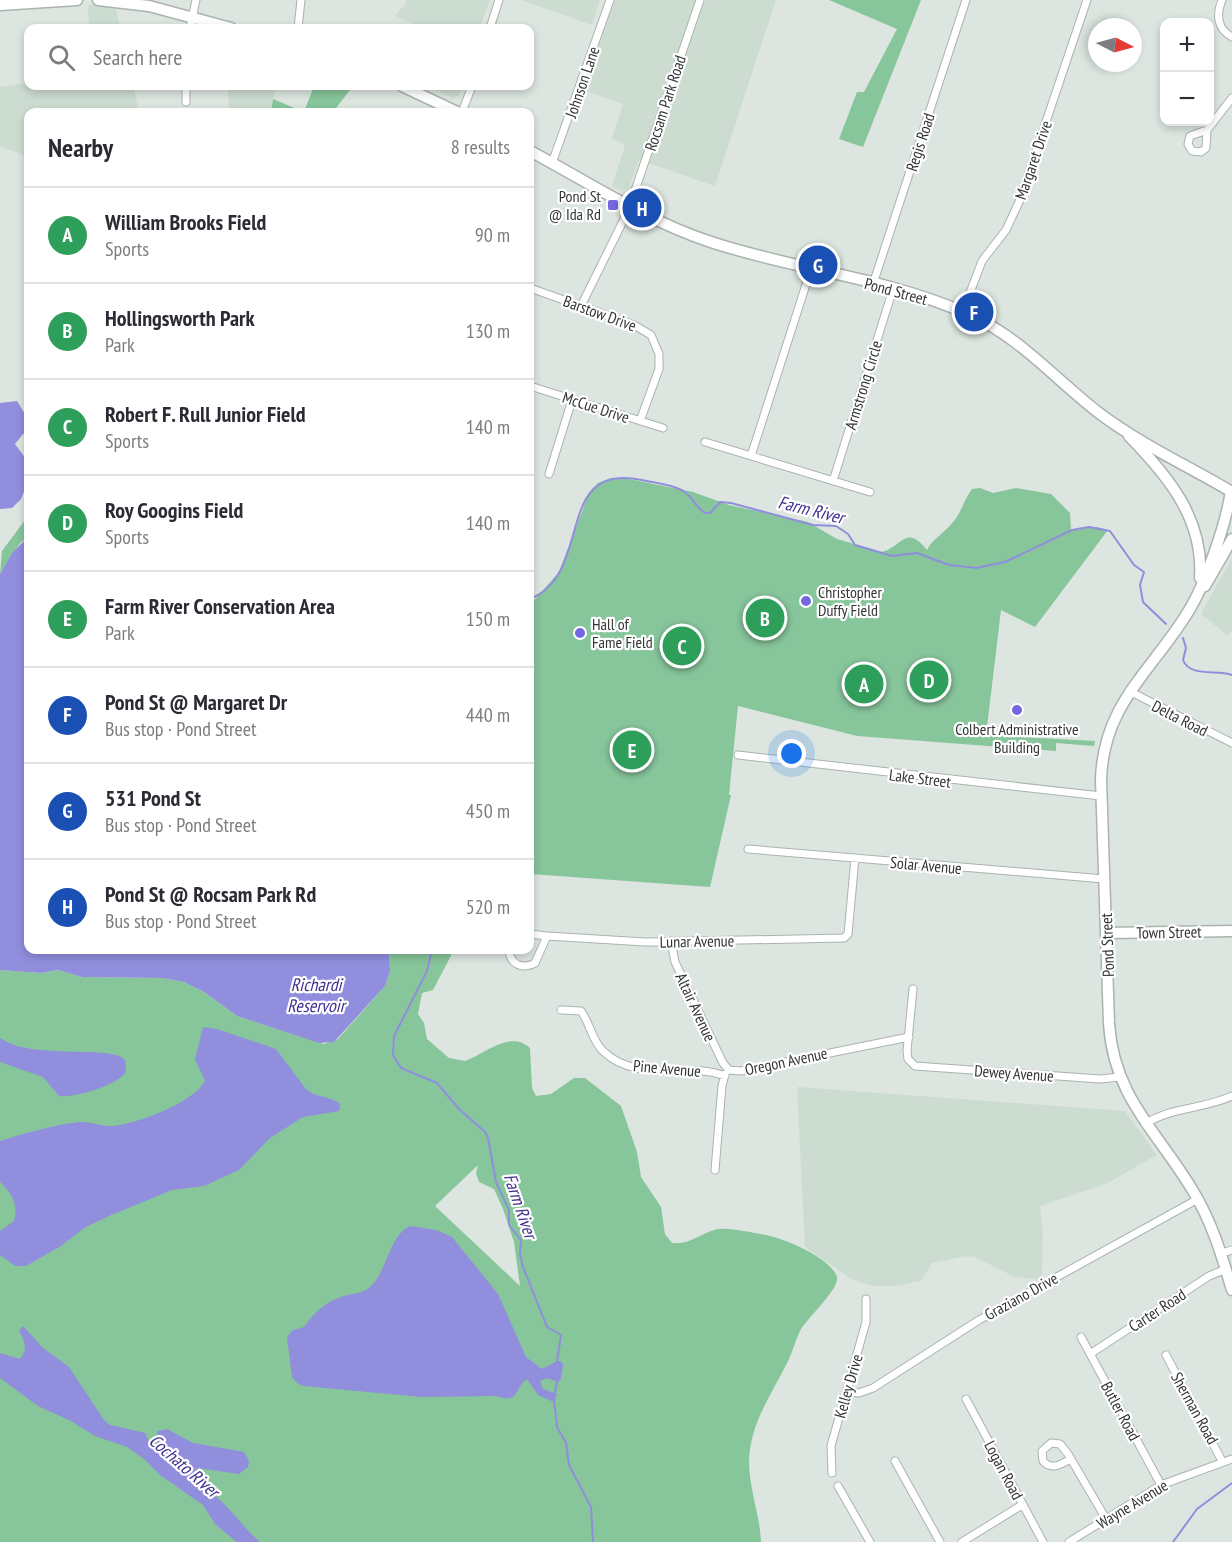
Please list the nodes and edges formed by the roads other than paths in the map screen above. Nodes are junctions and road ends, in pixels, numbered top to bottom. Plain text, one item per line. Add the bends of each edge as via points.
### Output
1 (77, 0) edge
2 (98, 0) edge
3 (113, 0) edge
4 (196, 0) edge
5 (301, 0) edge
6 (499, 0) edge
7 (610, 0) edge
8 (700, 0) edge
9 (966, 0) edge
10 (1087, 0) edge
11 (1222, 0) edge
12 (34, 1) edge
13 (0, 5) edge
14 (192, 23) edge
15 (298, 24) edge
16 (491, 24) edge
17 (1232, 38) edge
18 (186, 90) edge
19 (410, 90) edge
20 (470, 90) edge
21 (1232, 98) edge
22 (186, 102) dead end
23 (449, 108) edge
24 (464, 108) edge
25 (1207, 130) dead end
26 (534, 153) edge
27 (552, 164) junction
28 (630, 206) junction
29 (811, 269) junction
30 (873, 284) junction
31 (534, 289) edge
32 (893, 289) junction
33 (581, 306) junction
34 (963, 311) junction
35 (534, 387) edge
36 (572, 399) junction
37 (640, 421) junction
38 (1117, 425) junction
39 (663, 428) dead end
40 (705, 441) dead end
41 (751, 456) junction
42 (549, 474) dead end
43 (833, 481) junction
44 (1232, 490) edge
45 (870, 492) dead end
46 (1232, 538) edge
47 (1197, 596) junction
48 (1129, 691) junction
49 (1232, 743) edge
50 (738, 755) dead end
51 (1101, 796) junction
52 (748, 849) dead end
53 (855, 858) junction
54 (1104, 879) junction
55 (1232, 931) edge
56 (1107, 933) junction
57 (534, 934) edge
58 (547, 936) junction
59 (671, 941) junction
60 (510, 954) edge
61 (913, 989) dead end
62 (561, 1010) dead end
63 (909, 1037) junction
64 (727, 1073) junction
65 (1120, 1077) junction
66 (1232, 1096) edge
67 (1145, 1124) junction
68 (715, 1170) dead end
69 (1198, 1199) junction
70 (1226, 1252) edge
71 (1226, 1269) junction
72 (1232, 1290) edge
73 (866, 1299) dead end
74 (1081, 1337) dead end
75 (1090, 1354) junction
76 (1166, 1355) dead end
77 (846, 1392) junction
78 (966, 1399) dead end
79 (1071, 1459) dead end
80 (1232, 1459) edge
81 (895, 1461) dead end
82 (1222, 1461) junction
83 (832, 1473) dead end
84 (1161, 1485) junction
85 (838, 1486) dead end
86 (1022, 1505) junction
87 (1106, 1519) junction
88 (870, 1542) edge
89 (940, 1542) edge
90 (962, 1542) edge
91 (1043, 1542) edge
92 (1069, 1542) edge

1 - 12 main road
2 - 3 main road
3 - 14 main road via 149,6
4 - 14 street
5 - 15 street
6 - 16 street
7 - 27 street, Johnson Lane
8 - 28 street, Rocsam Park Road
9 - 30 street, Regis Road
10 - 34 street, Margaret Drive via 1019,202 1006,230 982,261
11 - 17 street via 1220,25
12 - 13 main road
18 - 22 street
19 - 23 main road
20 - 24 street
21 - 25 street
26 - 27 main road, Pond Street
27 - 28 main road, Pond Street
28 - 29 main road, Pond Street via 708,241
28 - 33 street, Rocsam Park Road
29 - 30 main road, Pond Street
29 - 41 street
30 - 32 main road, Pond Street
31 - 33 street, Barstow Drive
32 - 34 main road, Pond Street
32 - 43 street, Armstrong Circle
33 - 37 street, Barstow Drive via 639,327 653,339 659,369
34 - 38 main road, Pond Street via 1014,341
35 - 36 street, McCue Drive
36 - 37 street, McCue Drive
36 - 42 street
37 - 39 street, McCue Drive
38 - 44 main road, Pond Street
38 - 47 main road via 1164,476 1192,519 1200,552
40 - 41 street
41 - 43 street
43 - 45 street
44 - 47 main road, Pond Street
46 - 47 main road, Pond Street
47 - 48 main road, Pond Street via 1179,627
48 - 49 street, Delta Road
48 - 51 main road, Pond Street via 1106,740
50 - 51 street, Lake Street
51 - 54 main road, Pond Street
52 - 53 street, Solar Avenue
53 - 54 street, Solar Avenue
53 - 59 street, Lunar Avenue via 847,937
54 - 56 main road, Pond Street
55 - 56 main road, Town Street
56 - 65 main road, Pond Street via 1110,1033
57 - 58 street, Lunar Avenue
58 - 59 street, Lunar Avenue
58 - 60 street via 531,966 517,965
59 - 64 street, Altair Avenue via 675,962
61 - 63 street
62 - 64 street, Pine Avenue via 581,1011 601,1049 639,1069
63 - 64 street, Oregon Avenue
63 - 65 street, Dewey Avenue via 910,1062 918,1066 1100,1080
64 - 68 street, Oregon Avenue
65 - 67 main road, Pond Street
66 - 67 street via 1162,1115
67 - 69 main road, Pond Street
69 - 70 main road, Pond Street
69 - 77 street, Graziano Drive via 979,1320 873,1388 860,1393
70 - 71 main road, Pond Street
71 - 72 main road, Pond Street
71 - 75 street, Carter Road via 1209,1276
73 - 77 street, Kelley Drive via 866,1322
74 - 75 street, Butler Road
75 - 84 street, Butler Road
76 - 82 street, Sherman Road
77 - 83 street, Kelley Drive via 831,1446
78 - 86 street, Logan Road
79 - 87 street
80 - 82 street, Wayne Avenue
81 - 89 street
82 - 84 street, Wayne Avenue
84 - 87 street, Wayne Avenue
85 - 88 street
86 - 90 street
86 - 91 street, Logan Road
87 - 92 street, Wayne Avenue

